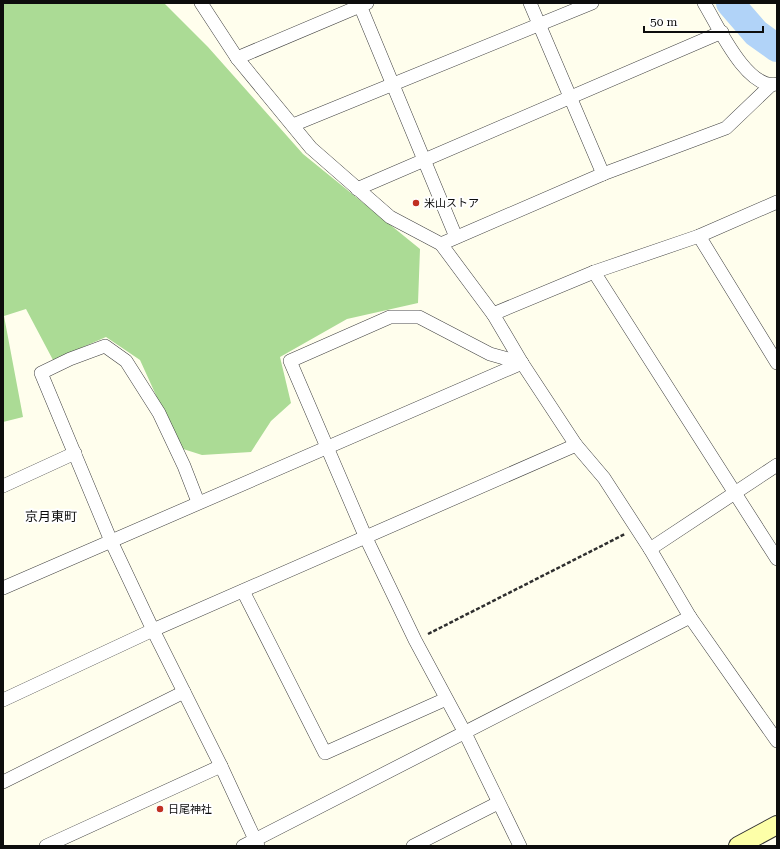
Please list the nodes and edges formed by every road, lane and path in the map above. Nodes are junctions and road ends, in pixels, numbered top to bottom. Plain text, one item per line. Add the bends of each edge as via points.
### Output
1 (201, 3) edge
2 (530, 3) edge
3 (592, 3) edge
4 (704, 3) edge
5 (362, 4) edge
6 (539, 25) junction
7 (722, 32) junction
8 (237, 58) junction
9 (774, 84) edge
10 (393, 85) junction
11 (571, 97) junction
12 (293, 125) junction
13 (424, 160) junction
14 (603, 174) junction
15 (357, 189) junction
16 (777, 202) edge
17 (699, 236) junction
18 (456, 237) junction
19 (441, 244) junction
20 (594, 272) junction
21 (493, 314) junction
22 (522, 363) junction
23 (777, 363) edge
24 (576, 445) junction
25 (326, 448) junction
26 (75, 453) junction
27 (777, 465) edge
28 (3, 486) edge
29 (736, 494) junction
30 (198, 502) junction
31 (636, 528) junction
32 (366, 538) junction
33 (111, 541) junction
34 (650, 549) junction
35 (777, 559) edge
36 (3, 588) edge
37 (243, 591) junction
38 (690, 617) junction
39 (153, 630) junction
40 (415, 640) junction
41 (184, 692) junction
42 (446, 699) junction
43 (3, 700) edge
44 (465, 732) junction
45 (777, 741) edge
46 (222, 766) junction
47 (3, 782) edge
48 (498, 803) junction
49 (777, 824) edge
50 (256, 843) edge
51 (46, 846) edge
52 (243, 846) edge
53 (413, 846) edge
54 (520, 846) edge
55 (738, 846) edge

1 - 8 street
2 - 6 street
3 - 6 street
4 - 7 street
5 - 8 street
5 - 10 street
6 - 10 street
6 - 11 street
7 - 9 street via 742,67 757,78
7 - 11 street
8 - 12 street
9 - 14 street via 726,128
10 - 12 street
10 - 13 street
11 - 13 street
11 - 14 street
12 - 15 street via 311,148
13 - 15 street
13 - 18 street
14 - 18 street
15 - 19 street via 390,217
16 - 17 street
17 - 20 street
17 - 23 street
18 - 19 street
19 - 21 street
20 - 21 street
20 - 29 street
21 - 22 street
22 - 24 street
22 - 25 street
22 - 25 street via 490,354 419,318 390,316 290,361
24 - 31 street via 604,478
24 - 32 street
25 - 30 street
25 - 32 street
26 - 28 street
26 - 30 street via 41,373 105,346 126,361 159,413
26 - 33 street
27 - 29 street
29 - 34 street
29 - 35 street
30 - 33 street
31 - 34 street
31 - 40 path
32 - 37 street
32 - 40 street
33 - 36 street
33 - 39 street
34 - 38 street
37 - 39 street
37 - 42 street via 325,752
38 - 44 street
38 - 45 street
39 - 41 street
39 - 43 street
40 - 42 street
41 - 46 street
41 - 47 street
42 - 44 street
44 - 48 street
44 - 50 street
46 - 50 street
46 - 51 street
48 - 53 street
48 - 54 street
49 - 55 main road
50 - 52 street

